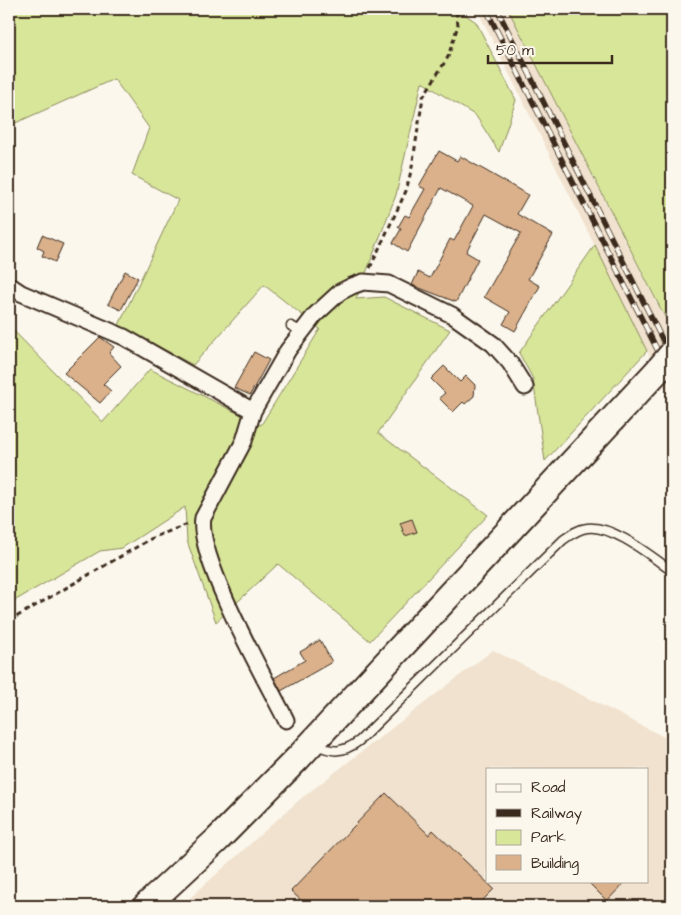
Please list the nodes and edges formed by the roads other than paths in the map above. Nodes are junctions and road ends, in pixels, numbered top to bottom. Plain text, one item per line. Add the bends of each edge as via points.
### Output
1 (9, 285) edge
2 (666, 361) edge
3 (525, 387) dead end
4 (253, 411) junction
5 (672, 571) edge
6 (286, 720) dead end
7 (312, 742) junction
8 (146, 906) edge

1 - 4 street via 124,337
2 - 7 main road
3 - 4 street via 502,353 471,326 400,288 363,282 340,292 296,328
4 - 6 street via 244,441 202,518 202,536 224,596
5 - 7 lane via 610,532 587,528 575,532 563,540 350,748 337,752
7 - 8 main road via 218,839

